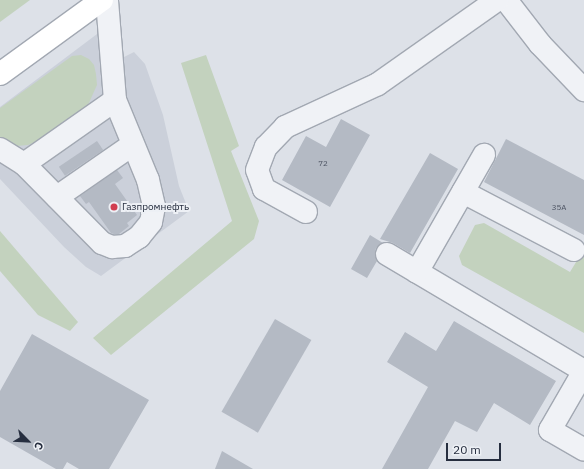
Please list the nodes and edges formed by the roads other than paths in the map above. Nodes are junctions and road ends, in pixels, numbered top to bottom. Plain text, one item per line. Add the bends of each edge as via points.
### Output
1 (102, 0) edge
2 (107, 0) edge
3 (497, 0) edge
4 (506, 0) edge
5 (0, 74) edge
6 (584, 90) edge
7 (115, 100) junction
8 (132, 145) junction
9 (0, 148) edge
10 (484, 155) dead end
11 (24, 164) junction
12 (463, 192) junction
13 (57, 197) junction
14 (306, 212) dead end
15 (574, 250) dead end
16 (386, 254) dead end
17 (417, 272) junction
18 (584, 371) edge
19 (584, 450) edge

1 - 5 main road
2 - 7 street
3 - 14 street via 378,84 285,127 266,147 257,170 264,189
4 - 6 street via 540,44
7 - 8 street
7 - 11 street
8 - 13 street
8 - 13 street via 148,180 154,206 151,222 139,238 126,246 112,247 102,243
9 - 11 street
10 - 12 street
11 - 13 street
12 - 15 street
12 - 17 street
16 - 17 street
17 - 18 street
18 - 19 street via 550,430

